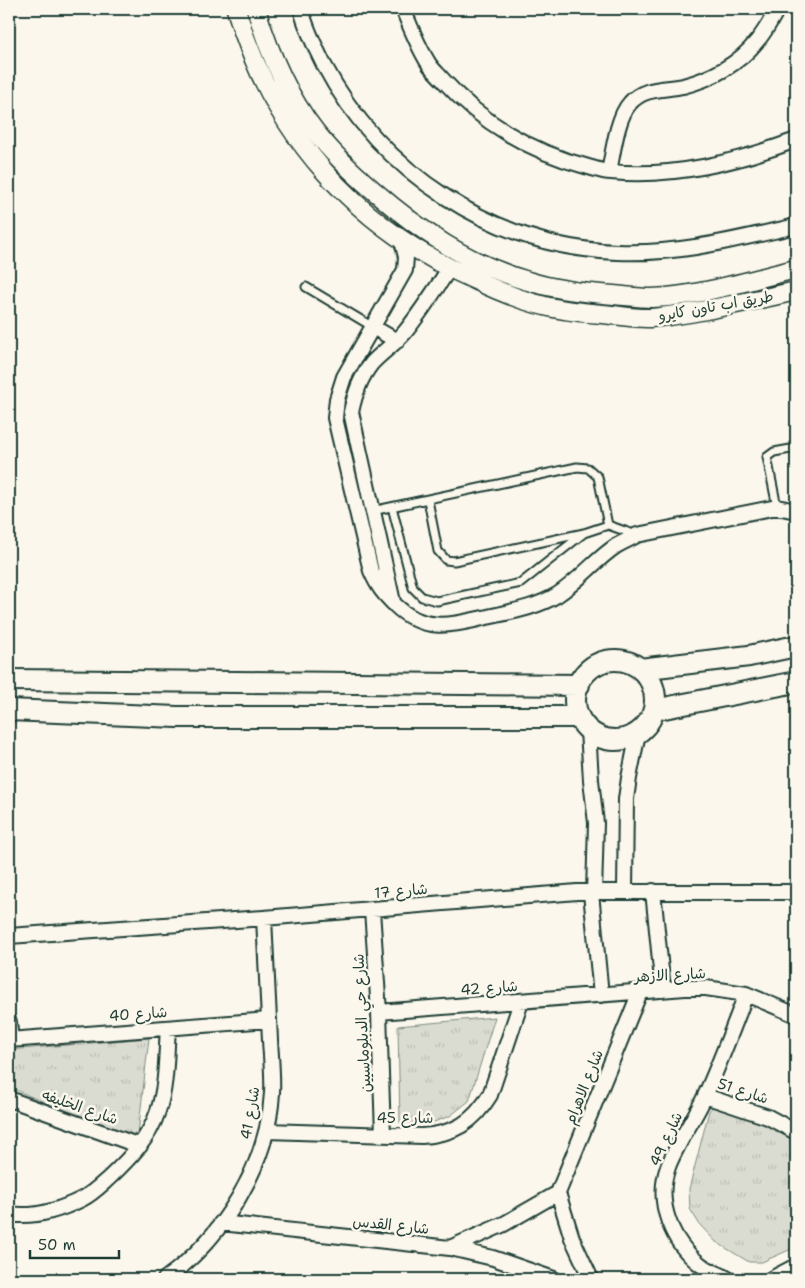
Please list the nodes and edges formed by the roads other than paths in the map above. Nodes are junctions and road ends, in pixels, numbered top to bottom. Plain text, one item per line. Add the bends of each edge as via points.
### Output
1 (236, 9) edge
2 (256, 9) edge
3 (301, 9) edge
4 (403, 9) edge
5 (774, 15) dead end
6 (796, 140) edge
7 (609, 172) junction
8 (413, 223) junction
9 (796, 226) edge
10 (402, 241) junction
11 (449, 269) junction
12 (796, 269) edge
13 (306, 287) dead end
14 (796, 291) edge
15 (716, 308) junction
16 (373, 327) junction
17 (397, 341) junction
18 (796, 448) edge
19 (428, 500) junction
20 (392, 507) junction
21 (777, 507) junction
22 (372, 511) junction
23 (796, 511) edge
24 (358, 515) junction
25 (608, 525) junction
26 (584, 533) junction
27 (637, 535) junction
28 (394, 603) junction
29 (796, 646) edge
30 (640, 669) junction
31 (9, 680) edge
32 (796, 682) edge
33 (579, 684) junction
34 (9, 710) edge
35 (654, 710) junction
36 (584, 723) junction
37 (638, 733) junction
38 (625, 891) junction
39 (653, 891) junction
40 (781, 891) junction
41 (796, 892) edge
42 (592, 893) junction
43 (796, 897) edge
44 (372, 910) junction
45 (264, 918) junction
46 (9, 936) edge
47 (663, 990) junction
48 (640, 992) junction
49 (746, 994) junction
50 (601, 995) junction
51 (521, 1002) junction
52 (379, 1012) junction
53 (796, 1015) edge
54 (269, 1020) junction
55 (9, 1022) edge
56 (168, 1028) junction
57 (10, 1040) edge
58 (705, 1096) junction
59 (9, 1100) edge
60 (267, 1131) junction
61 (796, 1132) edge
62 (383, 1135) junction
63 (140, 1146) junction
64 (558, 1193) junction
65 (9, 1214) edge
66 (221, 1223) junction
67 (450, 1248) junction
68 (796, 1266) edge
69 (525, 1274) edge
70 (165, 1279) edge
71 (554, 1279) edge
72 (591, 1279) edge
73 (728, 1279) edge
74 (771, 1279) edge

1 - 10 street, طريق اب تاون كايرو via 260,73 297,138 356,205
2 - 8 street, طريق اب تاون كايرو via 276,66 314,130 342,164
3 - 9 street via 333,81 378,140 428,186 488,221 520,234 586,250 646,253
4 - 7 street via 430,65 458,97 491,124 528,146 568,162
5 - 7 street via 757,41 724,70 704,80 648,91 629,104 623,114
6 - 7 street via 760,153 704,166 647,173
8 - 10 street
8 - 12 street, طريق اب تاون كايرو via 433,238 476,261 528,281 580,292 651,298 720,288
10 - 11 street, طريق اب تاون كايرو
10 - 16 street via 405,270
11 - 15 street, طريق اب تاون كايرو via 504,294 564,310 650,318
11 - 17 street
12 - 15 street via 792,279 738,296
13 - 16 lane
14 - 15 street, طريق اب تاون كايرو
16 - 17 street
16 - 24 street via 344,377 335,418
17 - 22 street via 362,377 352,412
18 - 21 lane via 774,452 767,457
19 - 20 lane
19 - 25 lane via 578,467 588,468 598,477
19 - 26 lane via 438,551 446,560 470,558
20 - 22 lane
20 - 26 lane via 412,588 422,597 437,601 521,583
21 - 23 street
21 - 27 street
22 - 24 street
22 - 28 street
24 - 28 street via 377,586
25 - 26 lane
25 - 27 lane
27 - 28 street via 616,546 560,593 529,608 436,625 412,619
29 - 30 main road via 749,656
30 - 33 main road via 626,662 610,661 594,666
30 - 35 main road via 654,688
31 - 33 main road
32 - 35 main road
33 - 36 main road via 575,700
34 - 36 main road via 177,717
35 - 37 main road
36 - 37 main road via 596,735 613,740 630,738
36 - 42 street via 596,823
37 - 38 street via 626,799
38 - 39 street, شارع 17
38 - 42 street, شارع 17
39 - 40 street, شارع 17
39 - 47 street
40 - 41 street, شارع 17
40 - 43 street
42 - 44 street, شارع 17
42 - 50 street
44 - 45 street, شارع 17
44 - 52 street, شارع حي الدبلوماسيين
45 - 46 street, شارع 17
45 - 54 street, شارع 41
47 - 48 street, شارع الازهر
47 - 49 street, شارع الازهر via 706,988
48 - 50 street, شارع الازهر
48 - 64 street, شارع الاهرام
49 - 53 street, شارع الازهر
49 - 58 street, شارع 49
50 - 51 street, شارع 42
51 - 52 street, شارع 42
51 - 62 street, شارع 45 via 490,1095 473,1117 462,1126 436,1135
52 - 62 street, شارع حي الدبلوماسيين
54 - 56 street, شارع 40
54 - 60 street, شارع 41 via 272,1093
55 - 57 street
56 - 57 street, شارع 40
56 - 63 street via 164,1092
58 - 61 street, شارع 51 via 768,1117
58 - 73 street, شارع 49 via 668,1167 664,1189 666,1212 673,1233 686,1252 703,1266
59 - 63 street, شارع الخليفه
60 - 62 street, شارع 45
60 - 66 street, شارع 41 via 252,1171
63 - 65 street via 128,1161 83,1199 44,1212 22,1216
64 - 67 street via 504,1224
64 - 72 street via 572,1238
66 - 67 street, شارع القدس
66 - 70 street, شارع 41 via 199,1250
67 - 69 street, شارع القدس via 493,1258
68 - 74 street
69 - 71 street, شارع القدس

